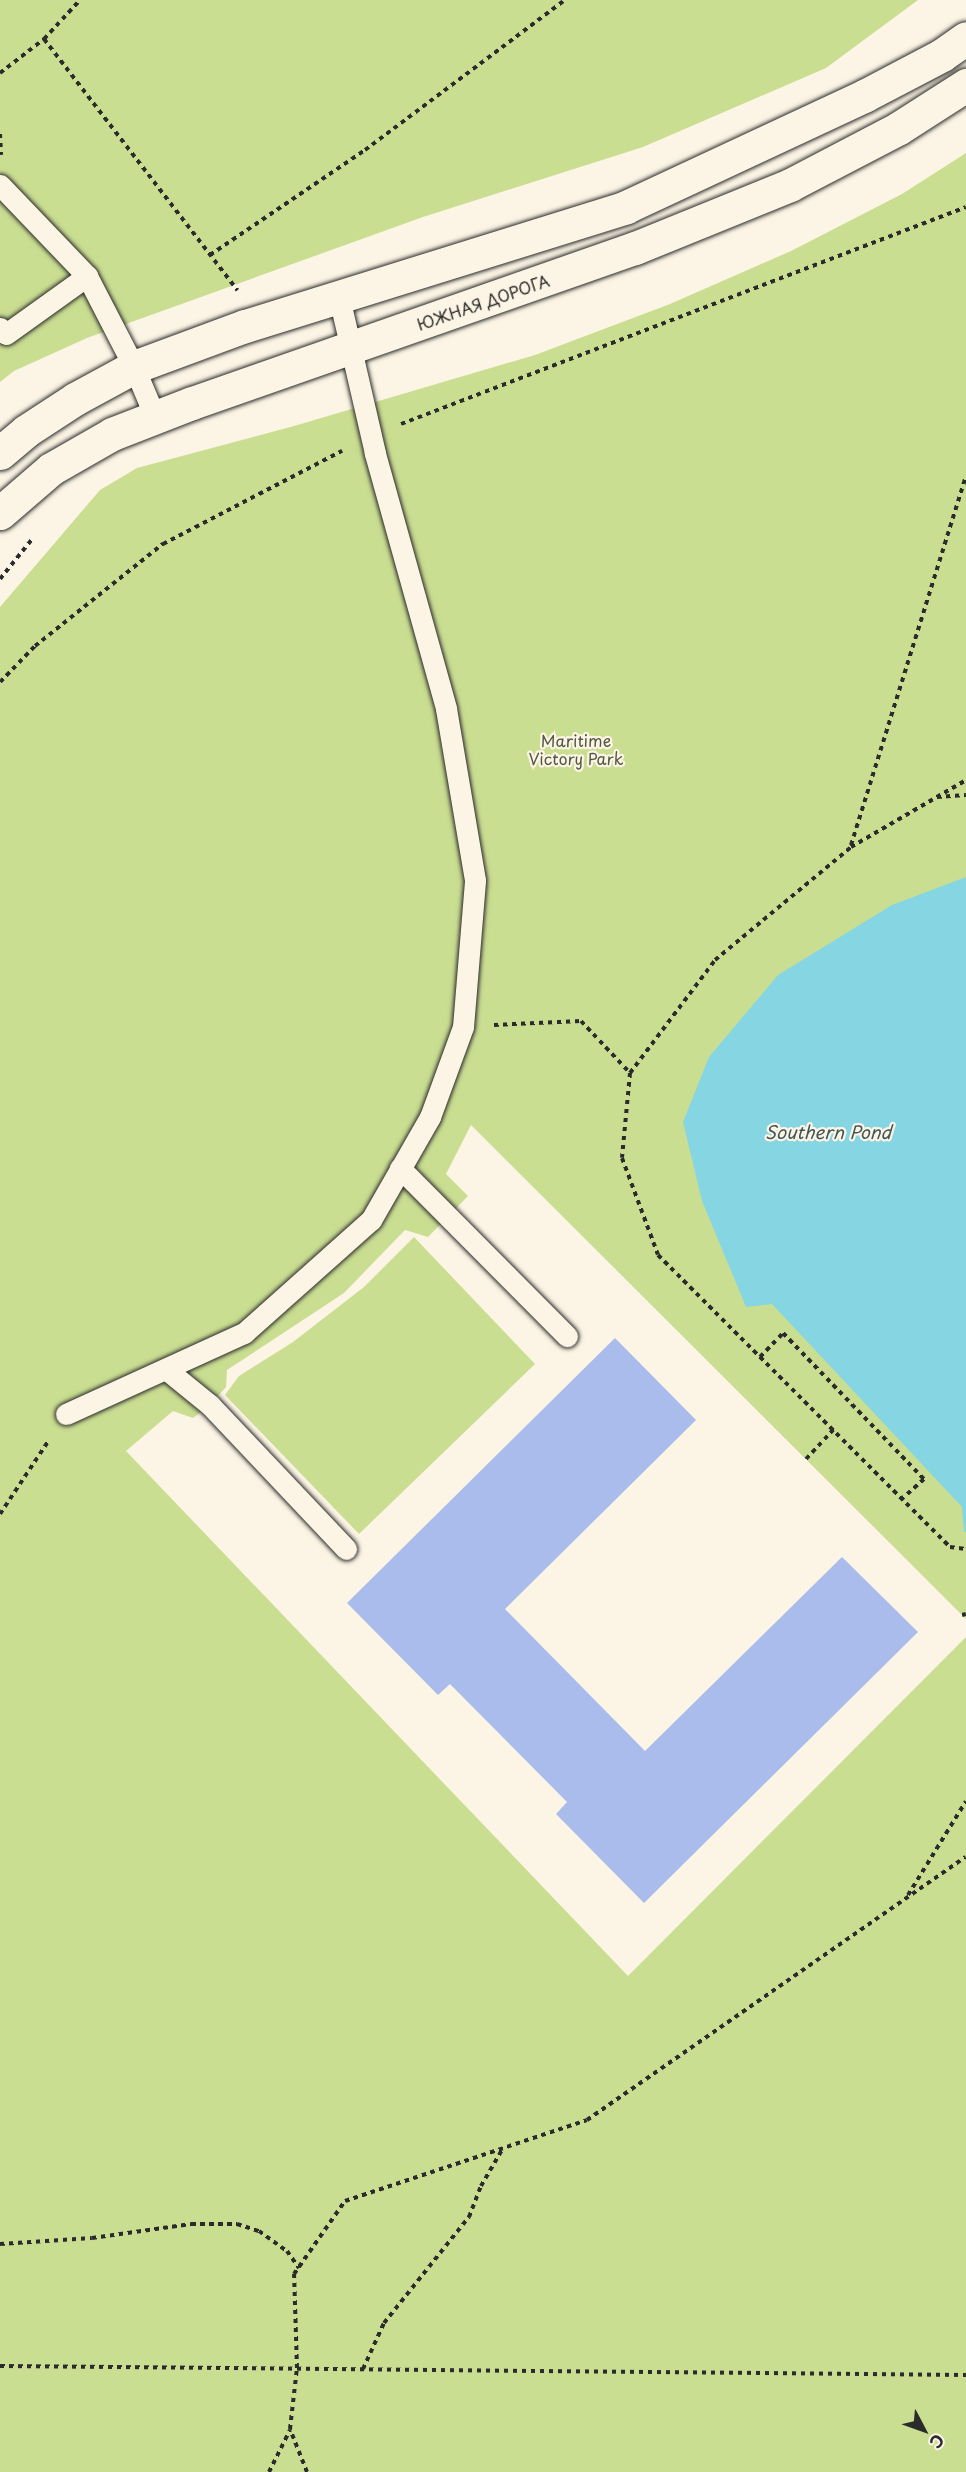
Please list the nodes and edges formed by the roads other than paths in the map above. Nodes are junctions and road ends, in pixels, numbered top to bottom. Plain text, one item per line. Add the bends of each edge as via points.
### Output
1 (966, 38) edge
2 (966, 85) edge
3 (0, 185) edge
4 (87, 276) junction
5 (339, 297) junction
6 (0, 328) edge
7 (351, 347) junction
8 (134, 368) junction
9 (154, 417) junction
10 (0, 453) edge
11 (0, 513) edge
12 (400, 1168) junction
13 (567, 1336) dead end
14 (167, 1370) junction
15 (66, 1414) road end
16 (346, 1549) dead end

1 - 5 street via 864,96 626,207
2 - 7 street, ЮЖНАЯ ДОРОГА via 899,128 790,184 635,248
3 - 4 lane
4 - 6 lane via 6,334
4 - 8 lane
5 - 7 lane
5 - 8 street via 246,326
7 - 9 street, ЮЖНАЯ ДОРОГА
7 - 12 lane via 446,708 475,880 463,1027 430,1117
8 - 9 lane
8 - 10 street via 75,399
9 - 11 street, ЮЖНАЯ ДОРОГА via 112,434 51,469
12 - 13 lane
12 - 14 lane via 371,1220 244,1333
14 - 15 lane
14 - 16 lane via 210,1405

